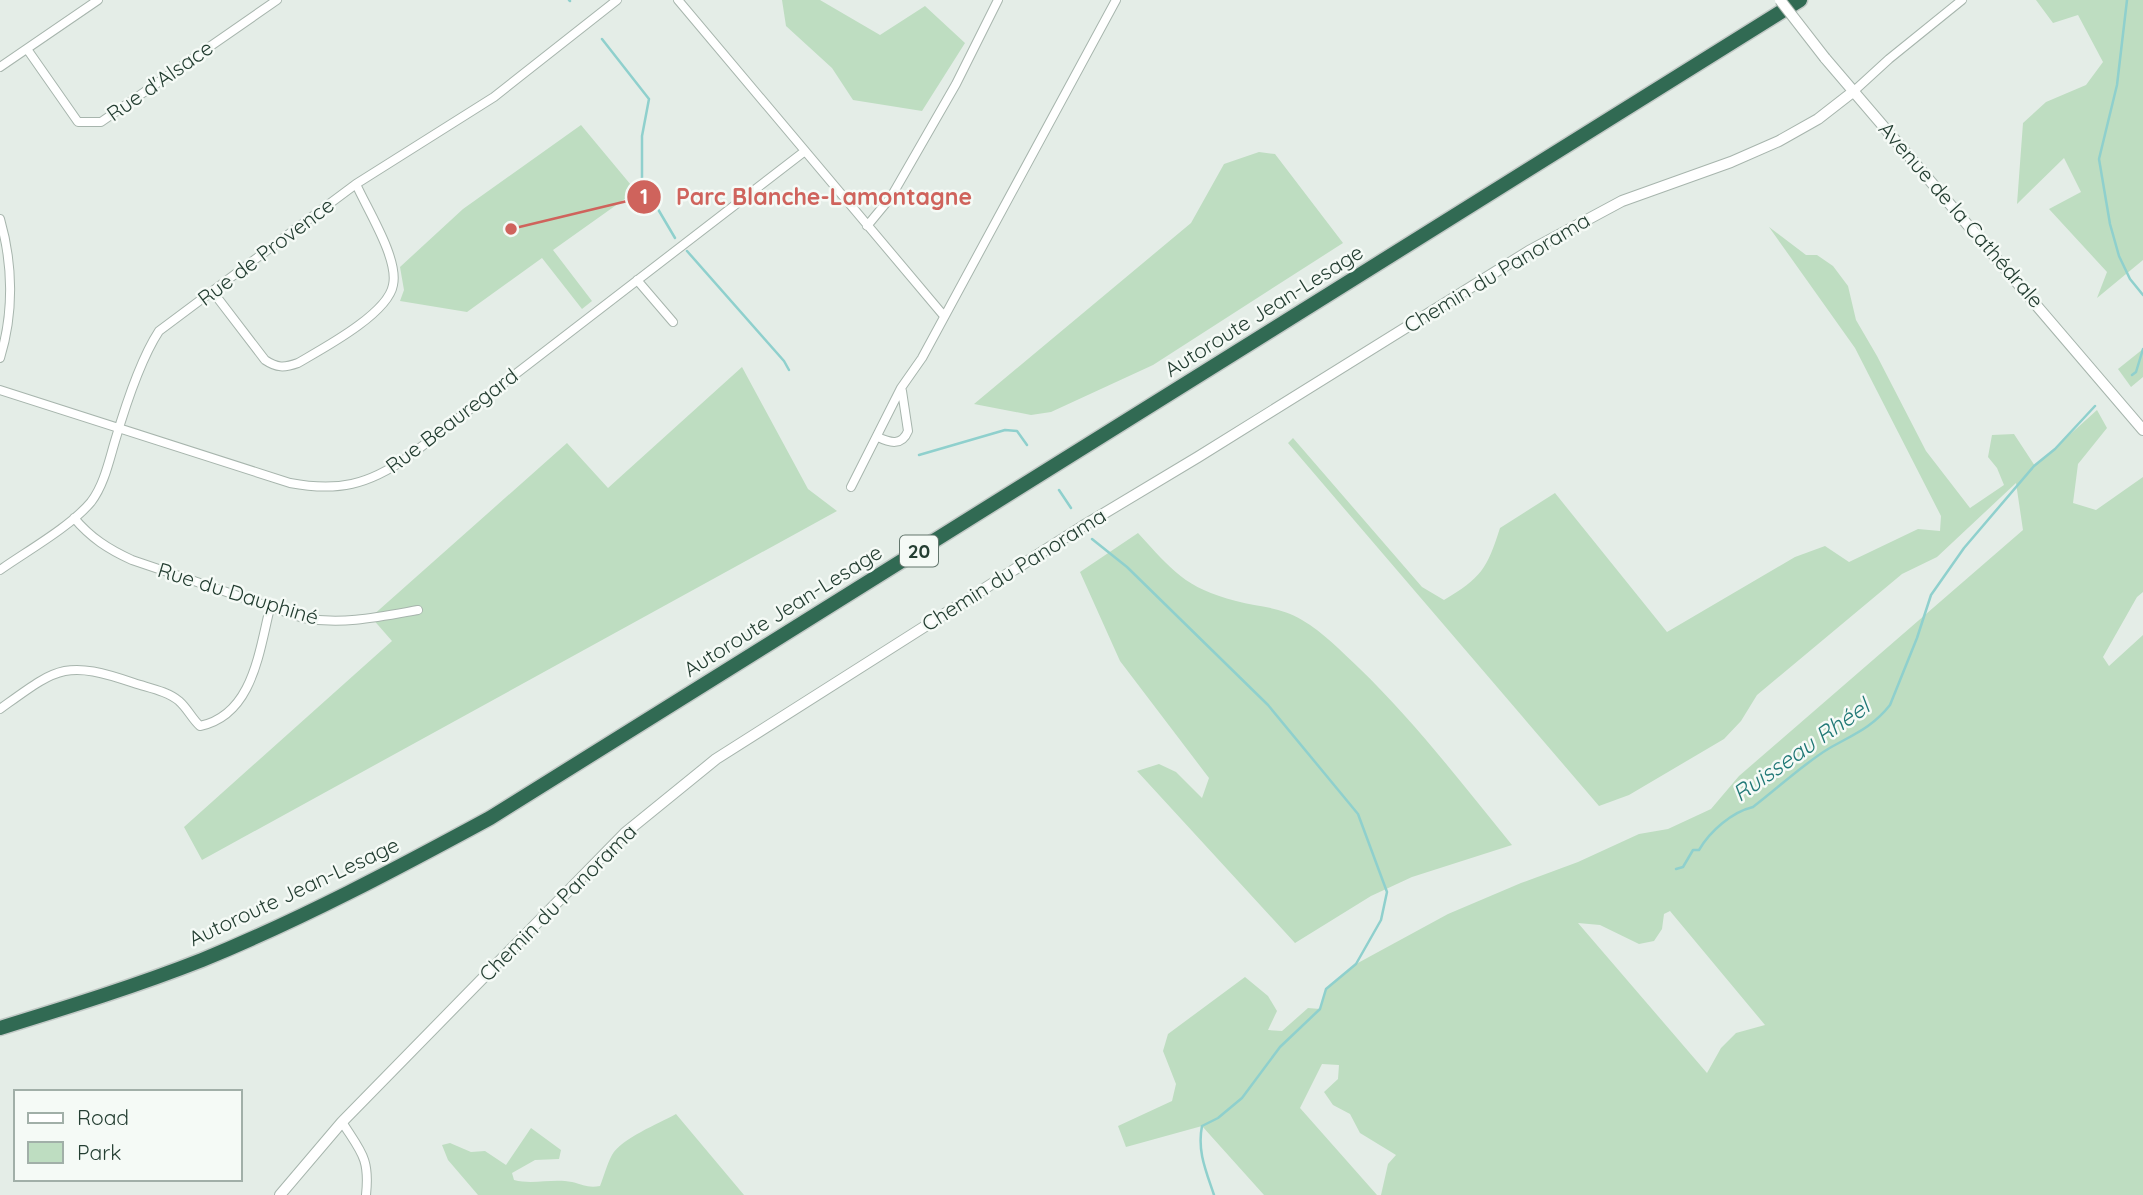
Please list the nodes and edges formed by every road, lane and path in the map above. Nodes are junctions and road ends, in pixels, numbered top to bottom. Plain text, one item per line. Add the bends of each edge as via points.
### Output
1 (98, 0) edge
2 (277, 0) edge
3 (617, 0) edge
4 (678, 0) edge
5 (998, 0) edge
6 (1116, 0) edge
7 (1780, 0) edge
8 (1800, 0) edge
9 (1962, 0) edge
10 (27, 49) junction
11 (0, 67) edge
12 (1854, 91) junction
13 (805, 151) junction
14 (356, 184) junction
15 (0, 219) edge
16 (867, 226) junction
17 (637, 280) junction
18 (213, 292) junction
19 (944, 316) junction
20 (673, 322) dead end
21 (0, 358) edge
22 (901, 388) junction
23 (0, 390) edge
24 (119, 428) junction
25 (2143, 429) edge
26 (878, 437) junction
27 (851, 486) dead end
28 (74, 518) junction
29 (0, 570) edge
30 (270, 608) junction
31 (418, 610) dead end
32 (0, 709) edge
33 (0, 1028) edge
34 (342, 1122) junction
35 (280, 1195) edge
36 (366, 1195) edge

1 - 10 street
2 - 10 street, Rue d'Alsace via 101,122 78,122
3 - 14 street, Rue de Provence via 494,97
4 - 13 street
5 - 16 street via 891,197
6 - 19 street
7 - 12 street, Avenue de la Cathédrale, bridge
8 - 33 highway, Autoroute Jean-Lesage / 20 via 490,818 334,901 202,960
9 - 12 street
10 - 11 street
12 - 25 street, Avenue de la Cathédrale
12 - 34 street, Chemin du Panorama via 1779,141 1622,201 1530,251 716,758 625,833
13 - 16 street
13 - 17 street, Rue Beauregard
14 - 18 street, Rue de Provence
14 - 18 street via 394,273 388,299 367,317 298,363 275,367
15 - 21 street via 10,305
16 - 19 street
17 - 20 street
17 - 24 street, Rue Beauregard via 408,457 362,482 331,488 289,483
18 - 24 street, Rue de Provence via 159,331 149,345
19 - 22 street
22 - 26 street
22 - 26 street via 908,431 900,441 891,443
23 - 24 street, Rue Beauregard
24 - 28 street, Rue de Provence via 103,479 92,501
26 - 27 street
28 - 29 street, Rue de Provence
28 - 30 street, Rue du Dauphiné via 108,549
30 - 31 street, Rue du Dauphiné via 326,622
30 - 32 street via 250,684 219,720 200,726 179,701 166,694 79,669 46,676
34 - 35 street, Chemin du Panorama
34 - 36 street via 364,1158

